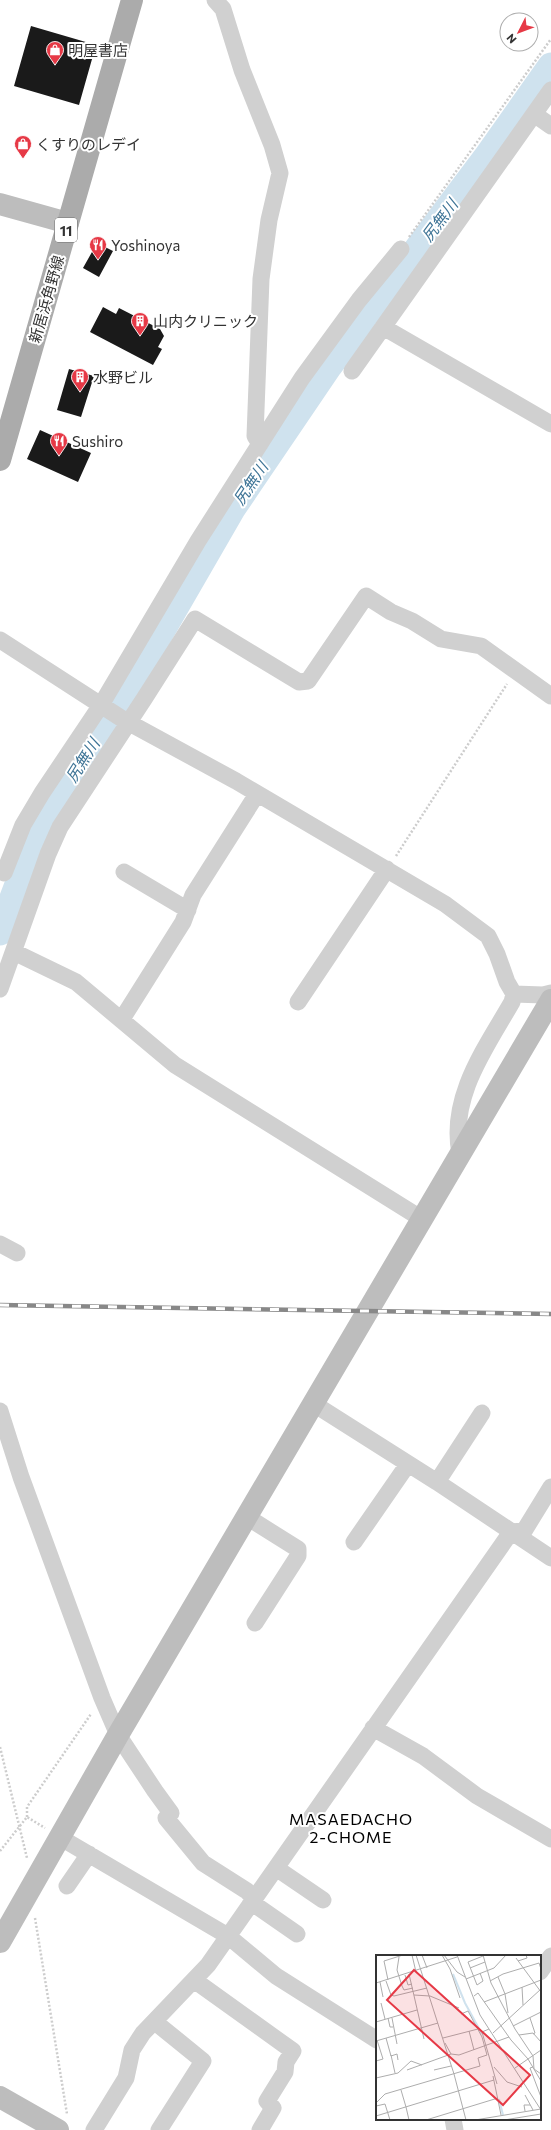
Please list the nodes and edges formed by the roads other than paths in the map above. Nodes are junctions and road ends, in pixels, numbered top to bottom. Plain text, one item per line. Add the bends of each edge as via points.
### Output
1 (132, 0) edge
2 (215, 0) edge
3 (551, 90) edge
4 (534, 114) junction
5 (551, 126) edge
6 (0, 204) edge
7 (68, 223) junction
8 (400, 249) road end
9 (383, 327) junction
10 (352, 371) dead end
11 (551, 424) edge
12 (260, 444) junction
13 (0, 460) edge
14 (0, 640) edge
15 (551, 696) edge
16 (103, 706) junction
17 (126, 721) junction
18 (257, 794) junction
19 (387, 869) junction
20 (0, 871) edge
21 (124, 872) dead end
22 (188, 910) junction
23 (14, 952) junction
24 (0, 989) edge
25 (551, 992) edge
26 (514, 994) junction
27 (551, 1000) edge
28 (298, 1002) dead end
29 (122, 1019) junction
30 (460, 1154) junction
31 (422, 1219) junction
32 (0, 1244) edge
33 (17, 1252) dead end
34 (314, 1404) junction
35 (0, 1411) edge
36 (482, 1413) dead end
37 (408, 1464) junction
38 (437, 1482) junction
39 (551, 1487) edge
40 (247, 1517) junction
41 (511, 1532) junction
42 (354, 1542) dead end
43 (551, 1558) edge
44 (255, 1623) dead end
45 (372, 1728) junction
46 (118, 1735) junction
47 (61, 1838) junction
48 (551, 1839) edge
49 (89, 1854) junction
50 (276, 1868) junction
51 (67, 1886) dead end
52 (323, 1900) dead end
53 (253, 1901) junction
54 (297, 1934) dead end
55 (228, 1936) junction
56 (0, 1942) edge
57 (551, 1956) edge
58 (541, 1971) edge
59 (194, 1980) junction
60 (155, 2022) junction
61 (376, 2039) edge
62 (0, 2097) edge
63 (453, 2120) edge
64 (62, 2123) edge
65 (94, 2130) edge
66 (159, 2130) edge
67 (260, 2130) edge
68 (454, 2130) edge

1 - 7 main road, 新居浜角野線 / 11
2 - 12 street via 223,9 242,70 272,145 280,173 268,220 261,279 255,436
3 - 4 street
4 - 5 street
4 - 9 street
6 - 7 street
7 - 13 main road, 新居浜角野線 / 11
8 - 12 street via 302,378
9 - 10 street
9 - 11 street
12 - 16 street via 190,553
14 - 16 street
15 - 17 street via 481,646 441,639 366,596 308,681 299,682 195,618 144,699
16 - 17 street
16 - 20 street via 42,793 23,825 4,873
17 - 18 street
17 - 23 street via 60,827
18 - 19 street
18 - 22 street via 194,895
19 - 26 street via 446,904 488,936
19 - 28 street
21 - 22 street
22 - 29 street
23 - 24 street
23 - 29 street via 76,982
25 - 26 street via 543,995
26 - 30 street via 470,1077 459,1110 457,1136
27 - 30 street
29 - 31 street via 175,1065
30 - 31 street
31 - 34 street
32 - 33 street
34 - 37 street
34 - 40 street
35 - 46 street via 21,1477
36 - 38 street
37 - 38 street
37 - 42 street
38 - 41 street
39 - 41 street via 524,1531
40 - 44 street via 298,1549 298,1556
40 - 46 street
41 - 43 street
41 - 45 street
45 - 48 street via 423,1756 477,1796
45 - 50 street
46 - 47 street
46 - 53 street via 171,1812 166,1818 202,1863 247,1891
47 - 49 street
47 - 56 street
49 - 51 street
49 - 55 street
50 - 52 street
50 - 53 street
53 - 54 street
53 - 55 street
55 - 59 street
55 - 61 street via 276,1976
57 - 58 street
59 - 60 street
59 - 67 street via 293,2051 286,2062 285,2072 267,2101 273,2108
60 - 65 street via 143,2033 132,2050 126,2078
60 - 66 street via 203,2060
62 - 64 street
63 - 68 street

